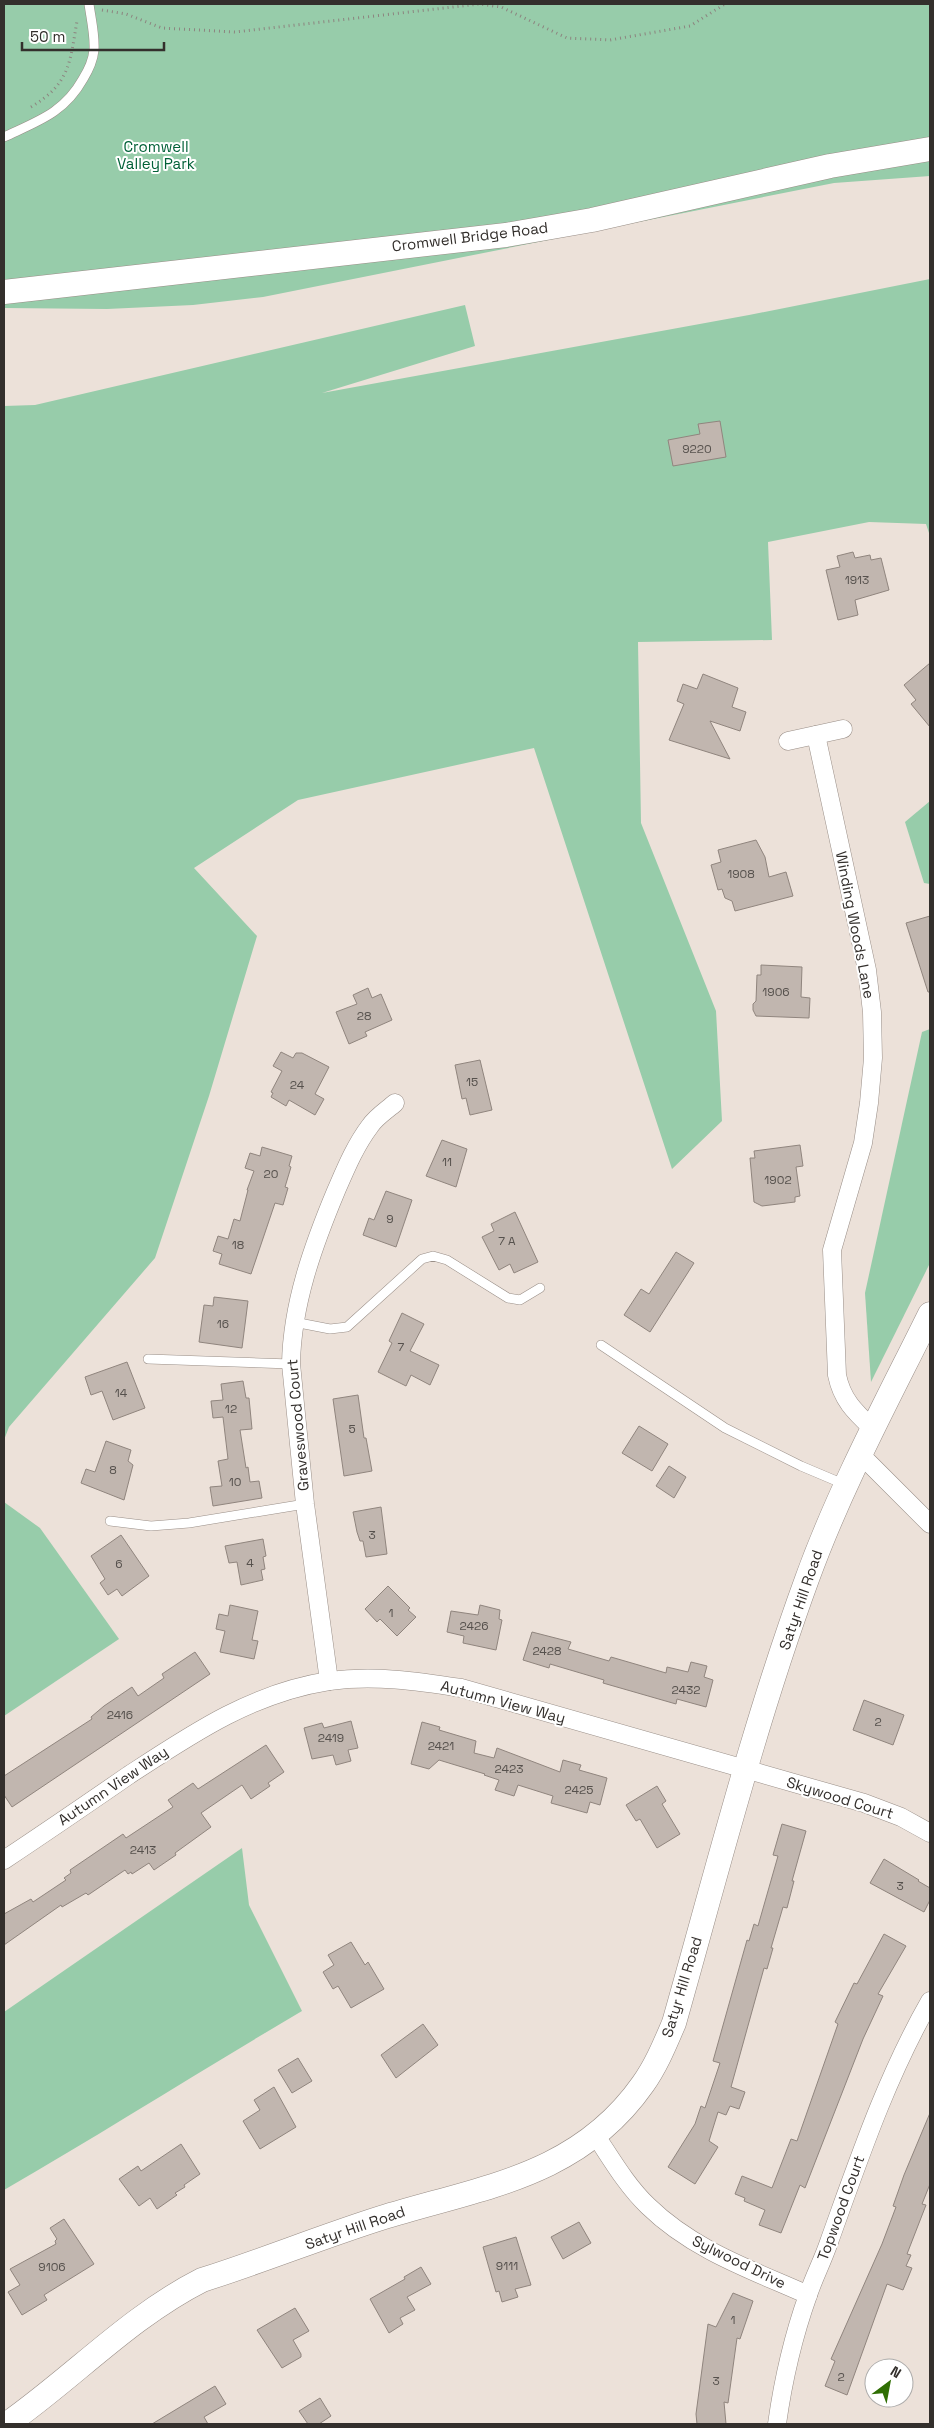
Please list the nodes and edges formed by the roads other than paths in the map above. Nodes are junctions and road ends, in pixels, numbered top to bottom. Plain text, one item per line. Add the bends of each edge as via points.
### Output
1 (89, 5) edge
2 (4, 137) edge
3 (930, 149) edge
4 (4, 292) edge
5 (843, 729) dead end
6 (816, 735) junction
7 (788, 741) dead end
8 (395, 1103) dead end
9 (540, 1288) dead end
10 (930, 1314) edge
11 (294, 1322) junction
12 (601, 1345) dead end
13 (148, 1358) dead end
14 (291, 1364) junction
15 (873, 1429) junction
16 (860, 1454) junction
17 (846, 1485) junction
18 (305, 1504) junction
19 (110, 1521) dead end
20 (930, 1524) edge
21 (329, 1681) junction
22 (746, 1770) junction
23 (930, 1833) edge
24 (4, 1860) edge
25 (930, 2001) edge
26 (596, 2136) junction
27 (808, 2294) junction
28 (7, 2424) edge
29 (777, 2424) edge

1 - 2 lane via 94,51 78,88 59,109
3 - 4 street, Cromwell Bridge Road via 830,166 592,220 506,235
5 - 6 street
6 - 7 street
6 - 15 street, Winding Woods Lane via 867,970 872,1012 870,1104 863,1142 832,1250 840,1391 847,1403
8 - 11 street, Graveswood Court via 371,1124 352,1154 320,1231
9 - 11 lane via 520,1300 508,1298 447,1260 433,1256 422,1258 347,1328 330,1329
10 - 15 street, Satyr Hill Road
11 - 14 street, Graveswood Court
12 - 17 lane via 725,1428
13 - 14 lane
14 - 18 street, Graveswood Court
15 - 16 street, Satyr Hill Road
16 - 17 street, Satyr Hill Road
16 - 20 street
17 - 22 street, Satyr Hill Road via 807,1578
18 - 19 lane via 189,1523 151,1526
18 - 21 street, Graveswood Court
21 - 22 street, Autumn View Way via 397,1678 461,1688
21 - 24 street, Autumn View Way via 266,1696 211,1722
22 - 23 street, Skywood Court via 864,1803 901,1816
22 - 26 street, Satyr Hill Road via 674,2023 644,2084
25 - 27 street, Topwood Court via 885,2088
26 - 27 street, Sylwood Drive via 632,2188 671,2227 698,2245
26 - 28 street, Satyr Hill Road via 559,2160 525,2176 376,2220 202,2280 158,2304 132,2323
27 - 29 street, Topwood Court via 786,2372

